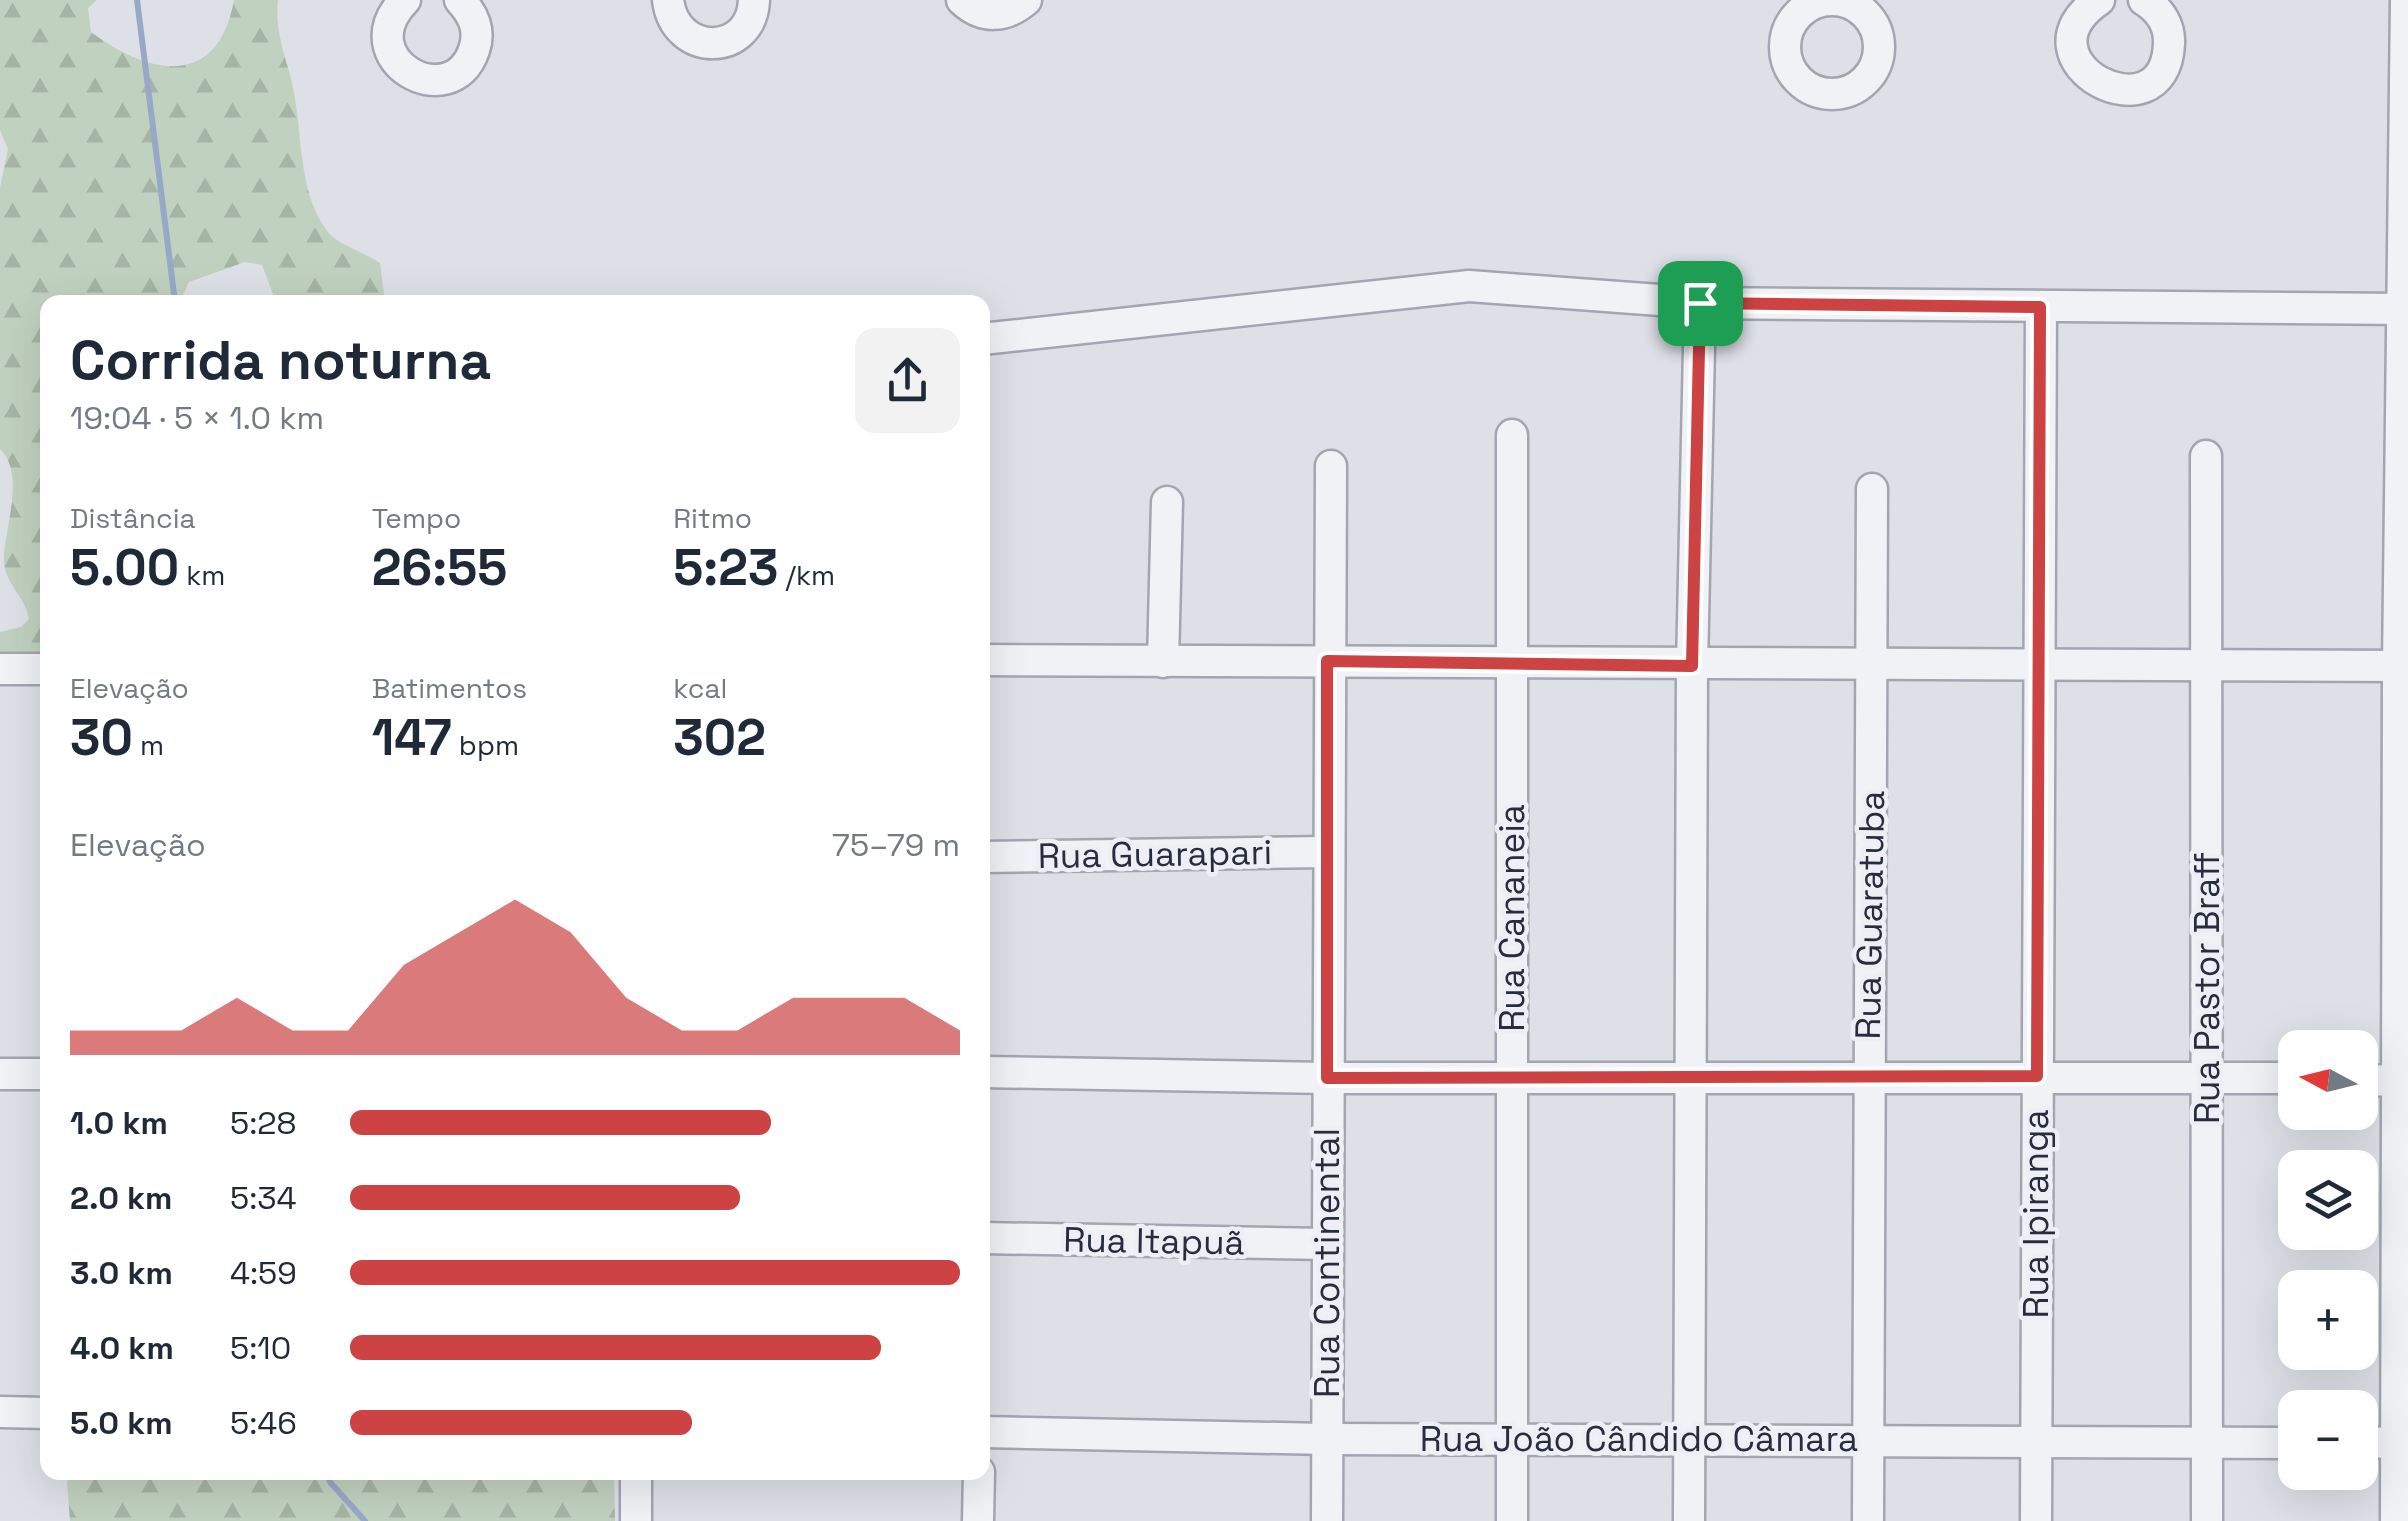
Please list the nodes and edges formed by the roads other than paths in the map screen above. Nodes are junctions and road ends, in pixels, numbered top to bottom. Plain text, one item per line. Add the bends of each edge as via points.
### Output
1 (405, 0) edge
2 (460, 0) edge
3 (668, 0) edge
4 (754, 0) edge
5 (962, 0) edge
6 (1026, 0) edge
7 (2099, 0) edge
8 (2144, 0) edge
9 (2406, 0) edge
10 (1700, 303) junction
11 (2040, 307) junction
12 (2405, 308) edge
13 (990, 337) edge
14 (1512, 435) dead end
15 (2206, 456) dead end
16 (1331, 466) dead end
17 (1872, 489) dead end
18 (1167, 502) dead end
19 (990, 660) edge
20 (1327, 661) junction
21 (1163, 662) junction
22 (1872, 662) junction
23 (2036, 665) junction
24 (1512, 666) junction
25 (1692, 666) junction
26 (2403, 666) edge
27 (2204, 667) junction
28 (0, 669) edge
29 (40, 669) edge
30 (1328, 852) junction
31 (990, 857) edge
32 (990, 1072) edge
33 (0, 1074) edge
34 (40, 1074) edge
35 (1511, 1076) junction
36 (1694, 1076) junction
37 (2037, 1076) junction
38 (2208, 1076) junction
39 (1868, 1077) junction
40 (1327, 1078) junction
41 (2278, 1078) edge
42 (2378, 1080) edge
43 (2403, 1081) edge
44 (990, 1238) edge
45 (1326, 1244) junction
46 (0, 1412) edge
47 (40, 1412) edge
48 (990, 1432) edge
49 (1868, 1438) junction
50 (1327, 1439) junction
51 (1690, 1439) junction
52 (1513, 1440) junction
53 (2403, 1442) edge
54 (2278, 1443) edge
55 (2378, 1443) edge
56 (2036, 1444) junction
57 (2206, 1444) junction
58 (636, 1480) edge
59 (979, 1480) edge
60 (636, 1521) edge
61 (978, 1521) edge
62 (1327, 1521) edge
63 (1512, 1521) edge
64 (1689, 1521) edge
65 (1868, 1521) edge
66 (2036, 1521) edge
67 (2207, 1521) edge
68 (2396, 1521) edge

1 - 2 street via 390,22 390,50 407,73 435,80 462,69 476,42 471,12
3 - 4 street via 678,28 716,44 741,32
5 - 6 street via 998,15
7 - 8 street via 2078,21 2074,53 2091,80 2121,91 2150,82 2168,56 2167,25
9 - 12 street
10 - 11 street
10 - 13 street via 1469,286
10 - 25 street
11 - 12 street
11 - 23 street, Rua Ipiranga
12 - 26 street
14 - 24 street, Rua Cananeia
15 - 27 street, Rua Pastor Braff
16 - 20 street, Rua Continental
17 - 22 street, Rua Guaratuba
18 - 21 street
19 - 21 street
20 - 21 street
20 - 24 street
20 - 30 street, Rua Continental
22 - 23 street
22 - 25 street
22 - 39 street, Rua Guaratuba
23 - 27 street
23 - 37 street, Rua Ipiranga
24 - 25 street
24 - 35 street, Rua Cananeia
25 - 36 street
26 - 27 street
26 - 43 street
27 - 38 street, Rua Pastor Braff
28 - 29 street
30 - 31 street, Rua Guarapari
30 - 40 street, Rua Continental
32 - 40 street
33 - 34 street
35 - 36 street
35 - 40 street
35 - 52 street, Rua Cananeia
36 - 39 street
36 - 51 street
37 - 38 street
37 - 39 street
37 - 56 street, Rua Ipiranga
38 - 41 street
38 - 57 street, Rua Pastor Braff
39 - 49 street, Rua Guaratuba
40 - 45 street, Rua Continental
42 - 43 street
43 - 53 street
44 - 45 street, Rua Itapuã
45 - 50 street, Rua Continental
46 - 47 street
48 - 50 street, Rua João Cândido Câmara
49 - 51 street, Rua João Cândido Câmara
49 - 56 street, Rua João Cândido Câmara
49 - 65 street, Rua Guaratuba
50 - 52 street, Rua João Cândido Câmara
50 - 62 street, Rua Continental
51 - 52 street, Rua João Cândido Câmara
51 - 64 street
52 - 63 street, Rua Cananeia
53 - 55 street
53 - 68 street
54 - 57 street, Rua João Cândido Câmara
56 - 57 street, Rua João Cândido Câmara
56 - 66 street, Rua Ipiranga
57 - 67 street, Rua Pastor Braff
58 - 60 street
59 - 61 street

